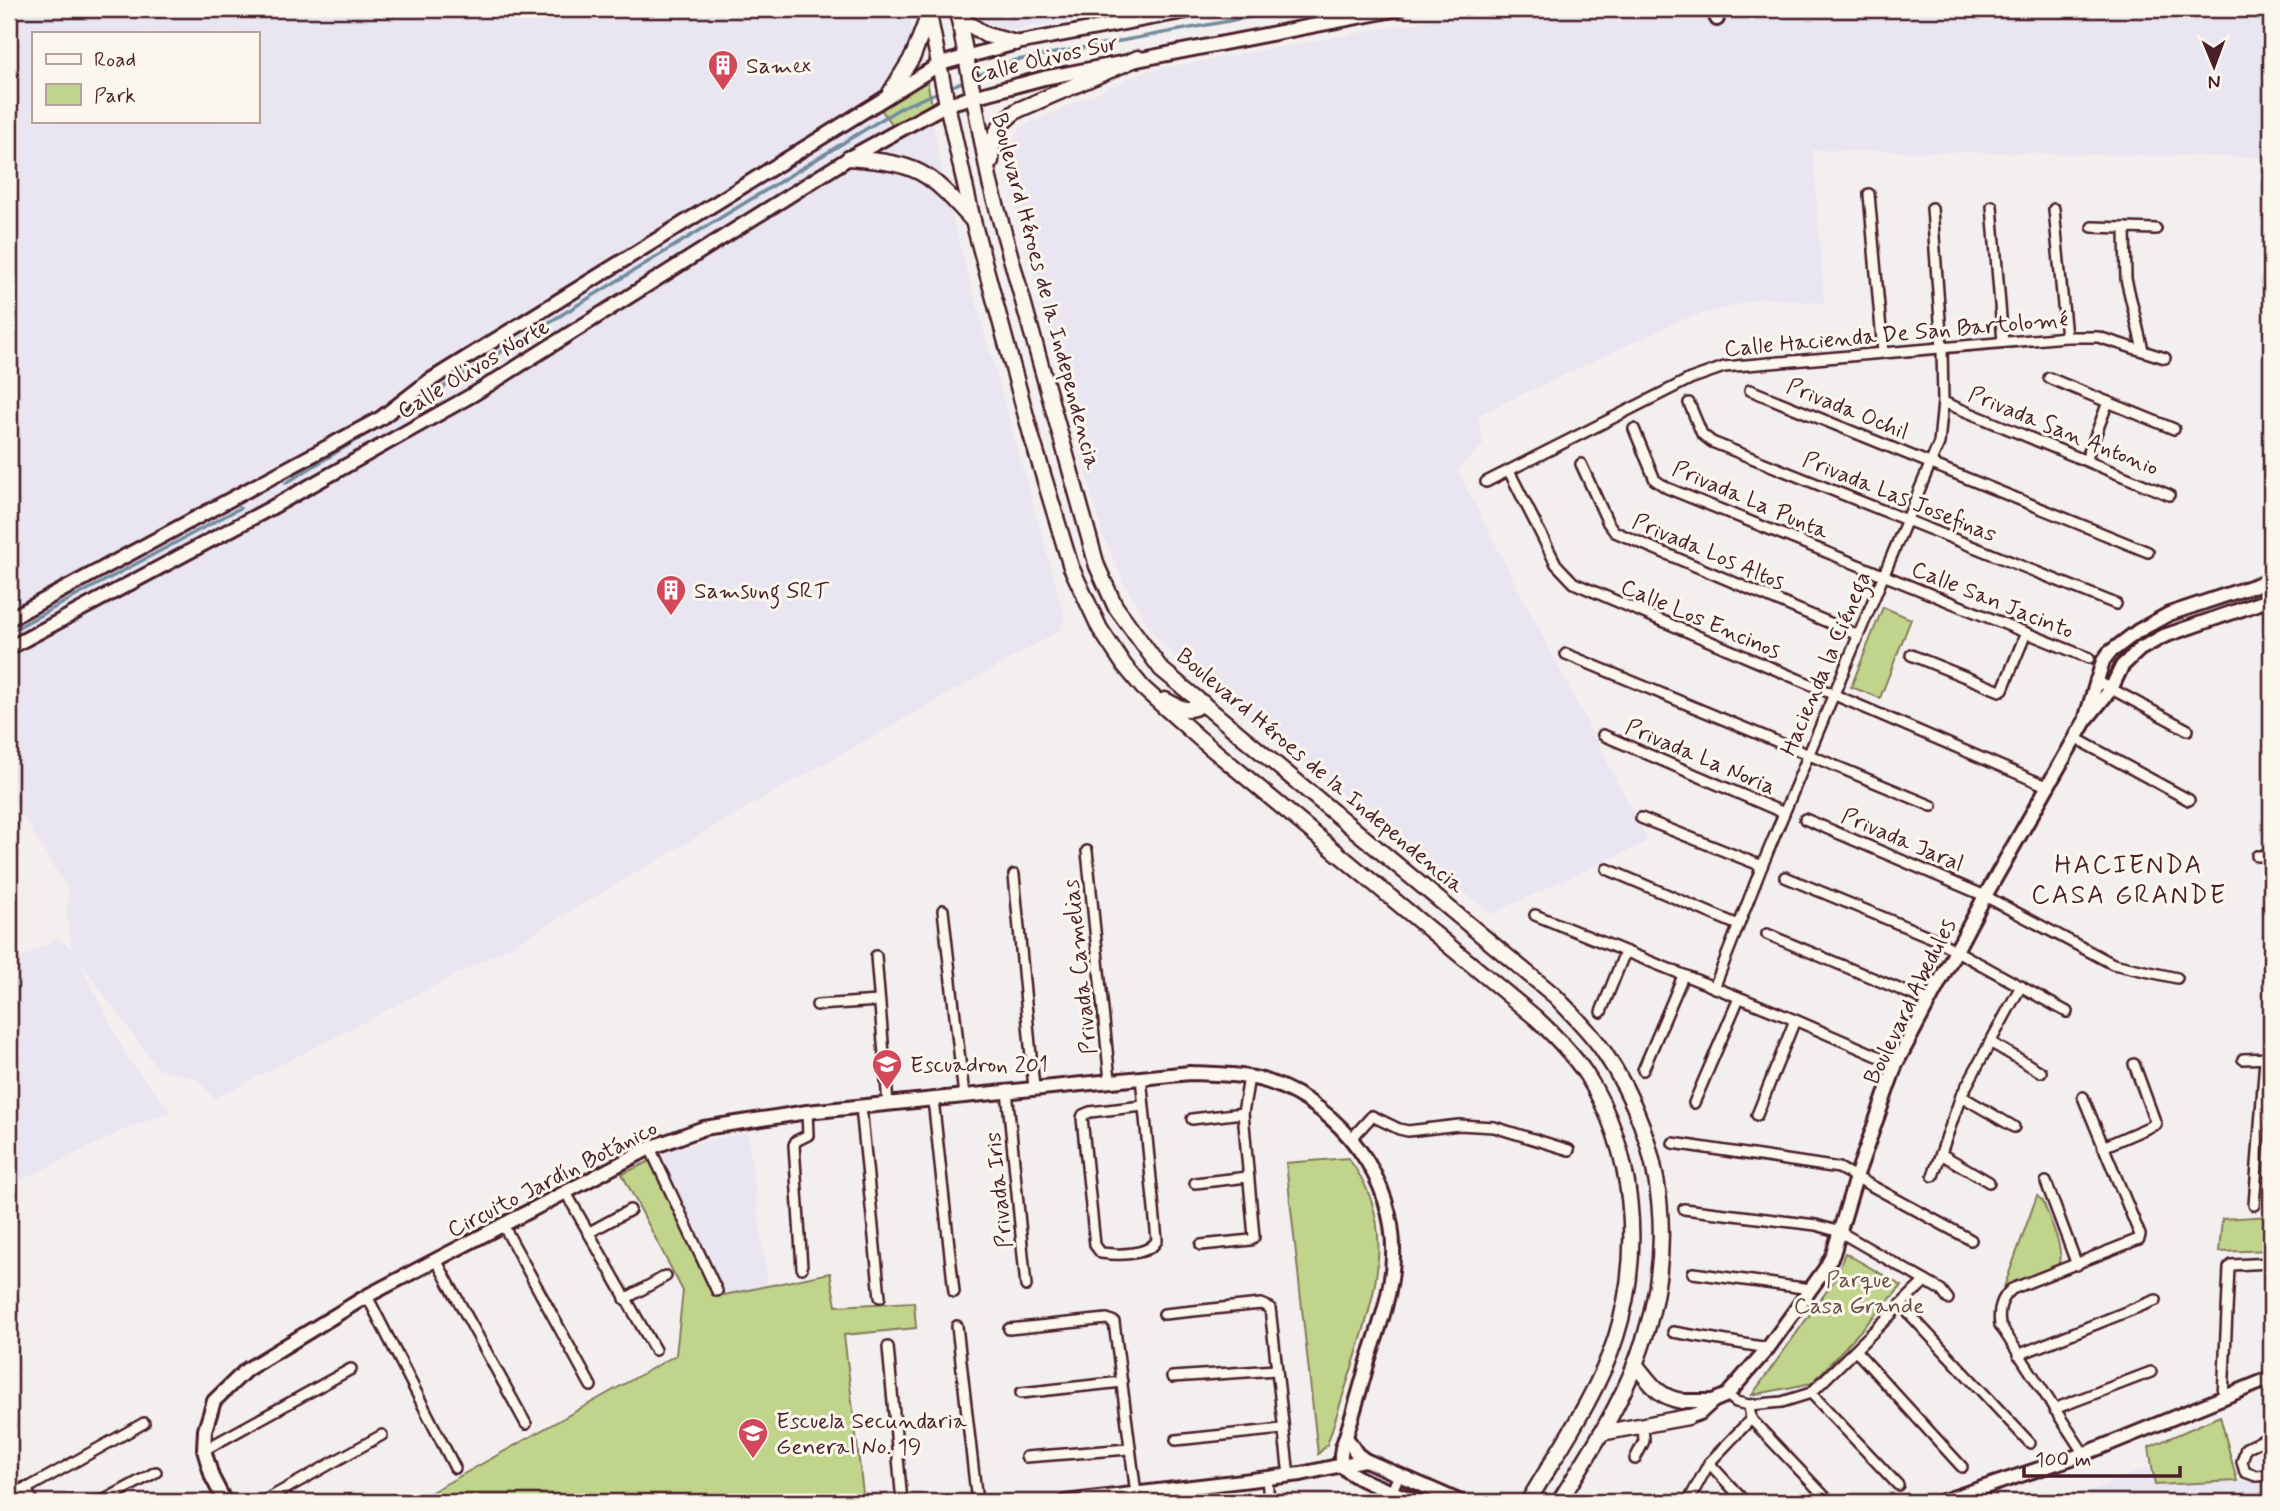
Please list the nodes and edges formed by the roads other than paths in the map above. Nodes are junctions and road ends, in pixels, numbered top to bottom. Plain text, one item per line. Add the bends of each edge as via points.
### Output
1 (1198, 9) edge
2 (1399, 9) edge
3 (929, 11) edge
4 (958, 13) edge
5 (1016, 43) junction
6 (966, 56) junction
7 (1138, 58) junction
8 (940, 64) junction
9 (890, 93) junction
10 (972, 96) junction
11 (947, 104) junction
12 (849, 158) junction
13 (990, 183) junction
14 (1869, 194) dead end
15 (1992, 206) dead end
16 (1932, 208) dead end
17 (2054, 209) dead end
18 (973, 222) junction
19 (2092, 227) dead end
20 (2125, 228) junction
21 (2156, 229) dead end
22 (2066, 337) junction
23 (2003, 342) junction
24 (1942, 348) junction
25 (2143, 350) junction
26 (1883, 352) junction
27 (2165, 358) dead end
28 (2049, 378) dead end
29 (1750, 390) dead end
30 (1943, 402) junction
31 (2108, 402) junction
32 (1689, 404) dead end
33 (1634, 429) dead end
34 (2174, 429) dead end
35 (2087, 460) junction
36 (1931, 463) junction
37 (1581, 464) dead end
38 (1508, 471) junction
39 (1486, 482) dead end
40 (2169, 495) dead end
41 (1907, 518) junction
42 (2148, 552) dead end
43 (1883, 575) junction
44 (2271, 580) edge
45 (2271, 599) edge
46 (2116, 604) dead end
47 (9, 619) edge
48 (2025, 633) junction
49 (1858, 635) junction
50 (9, 648) edge
51 (1566, 654) dead end
52 (1911, 655) dead end
53 (2089, 658) dead end
54 (2095, 680) junction
55 (1143, 688) junction
56 (2111, 689) junction
57 (1834, 695) junction
58 (1203, 703) junction
59 (2085, 721) junction
60 (2188, 730) dead end
61 (1603, 735) dead end
62 (2075, 738) junction
63 (1808, 755) junction
64 (2049, 787) junction
65 (2189, 800) dead end
66 (1932, 806) dead end
67 (1784, 813) junction
68 (1641, 818) dead end
69 (1805, 819) dead end
70 (1087, 851) dead end
71 (2257, 856) dead end
72 (2271, 856) edge
73 (1762, 866) junction
74 (1607, 869) dead end
75 (1014, 875) dead end
76 (1785, 877) dead end
77 (1985, 896) junction
78 (943, 910) dead end
79 (1535, 915) dead end
80 (1738, 925) junction
81 (1767, 934) dead end
82 (1625, 952) junction
83 (1957, 952) junction
84 (876, 956) dead end
85 (1683, 976) junction
86 (2177, 978) dead end
87 (2021, 986) junction
88 (1714, 988) junction
89 (1739, 999) junction
90 (879, 1000) junction
91 (1930, 1002) junction
92 (817, 1005) dead end
93 (1601, 1012) dead end
94 (2067, 1013) dead end
95 (1795, 1020) junction
96 (1990, 1041) junction
97 (2243, 1059) dead end
98 (2268, 1059) edge
99 (1896, 1064) junction
100 (2134, 1064) dead end
101 (1643, 1070) dead end
102 (2041, 1072) dead end
103 (1141, 1077) junction
104 (1249, 1077) junction
105 (1110, 1080) junction
106 (1034, 1088) junction
107 (1007, 1090) junction
108 (964, 1096) junction
109 (1961, 1096) junction
110 (2083, 1097) dead end
111 (933, 1099) junction
112 (1694, 1103) dead end
113 (888, 1104) junction
114 (860, 1107) junction
115 (1143, 1107) junction
116 (807, 1112) junction
117 (1243, 1113) junction
118 (1757, 1115) dead end
119 (1192, 1119) dead end
120 (2014, 1127) dead end
121 (1352, 1138) junction
122 (1673, 1143) dead end
123 (2103, 1147) junction
124 (650, 1148) junction
125 (1569, 1150) dead end
126 (1941, 1154) junction
127 (1933, 1176) dead end
128 (1248, 1177) junction
129 (1856, 1177) junction
130 (1989, 1182) dead end
131 (2046, 1182) dead end
132 (1195, 1183) dead end
133 (565, 1191) junction
134 (2254, 1205) dead end
135 (1684, 1209) dead end
136 (630, 1210) dead end
137 (503, 1225) junction
138 (1840, 1232) junction
139 (588, 1233) junction
140 (1971, 1240) dead end
141 (1201, 1245) dead end
142 (436, 1260) junction
143 (2271, 1264) edge
144 (2077, 1265) junction
145 (802, 1268) dead end
146 (1693, 1273) dead end
147 (666, 1276) dead end
148 (1925, 1281) junction
149 (1027, 1286) dead end
150 (1811, 1289) junction
151 (717, 1291) dead end
152 (954, 1292) dead end
153 (367, 1296) junction
154 (880, 1297) dead end
155 (625, 1299) junction
156 (1948, 1299) dead end
157 (2156, 1300) dead end
158 (1902, 1306) junction
159 (1164, 1314) dead end
160 (957, 1326) dead end
161 (1009, 1329) dead end
162 (1674, 1332) dead end
163 (888, 1347) dead end
164 (1768, 1348) junction
165 (655, 1350) dead end
166 (1856, 1351) junction
167 (2018, 1354) junction
168 (1635, 1364) junction
169 (351, 1369) dead end
170 (1276, 1370) junction
171 (2151, 1372) dead end
172 (1172, 1377) dead end
173 (2271, 1378) edge
174 (1122, 1382) junction
175 (591, 1386) dead end
176 (1021, 1393) dead end
177 (1811, 1393) junction
178 (1727, 1395) junction
179 (2223, 1398) junction
180 (1682, 1401) joint
181 (1713, 1401) junction
182 (1749, 1405) junction
183 (2054, 1409) junction
184 (1688, 1417) joint
185 (1751, 1419) junction
186 (144, 1423) dead end
187 (526, 1424) dead end
188 (1643, 1424) junction
189 (1282, 1429) junction
190 (1601, 1433) junction
191 (382, 1435) dead end
192 (2271, 1436) edge
193 (1346, 1437) junction
194 (1176, 1440) dead end
195 (2030, 1443) dead end
196 (1129, 1449) junction
197 (204, 1450) junction
198 (2084, 1454) junction
199 (1026, 1457) dead end
200 (1365, 1460) junction
201 (1635, 1460) dead end
202 (1709, 1463) junction
203 (1343, 1466) junction
204 (1962, 1467) dead end
205 (455, 1468) dead end
206 (156, 1472) dead end
207 (1399, 1475) junction
208 (2271, 1475) edge
209 (1289, 1476) junction
210 (1267, 1478) junction
211 (1898, 1485) dead end
212 (26, 1489) junction
213 (1136, 1494) junction
214 (1390, 1496) edge
215 (9, 1498) edge
216 (1098, 1500) edge
217 (33, 1502) edge
218 (101, 1502) edge
219 (225, 1502) edge
220 (262, 1502) edge
221 (902, 1502) edge
222 (977, 1502) edge
223 (1065, 1502) edge
224 (1269, 1502) edge
225 (1419, 1502) edge
226 (1461, 1502) edge
227 (1528, 1502) edge
228 (1559, 1502) edge
229 (1688, 1502) edge
230 (1745, 1502) edge
231 (1830, 1502) edge
232 (1940, 1502) edge

1 - 5 street, Calle Olivos Sur
2 - 7 street, Calle Olivos Sur
3 - 8 main road
3 - 9 main road via 913,56
4 - 5 main road via 986,35
4 - 6 main road, Boulevard Héroes de la Independencia
5 - 6 street, Calle Olivos Sur
6 - 8 street, Calle Olivos Sur
6 - 10 main road, Boulevard Héroes de la Independencia
7 - 10 street, Calle Olivos Sur
7 - 13 main road via 1005,119 992,143
8 - 9 street, Calle Olivos Norte
8 - 11 main road
9 - 47 street, Calle Olivos Norte via 429,381 381,418
10 - 11 street, Calle Olivos Sur
10 - 13 main road, Boulevard Héroes de la Independencia
11 - 12 street, Calle Olivos Norte
11 - 18 main road
12 - 18 main road via 885,161 925,173
12 - 50 street, Calle Olivos Norte via 503,377 270,509
13 - 58 main road, Boulevard Héroes de la Independencia via 1097,566 1115,606 1161,669
14 - 26 street
15 - 23 street
16 - 24 street, Hacienda la Ciénega
17 - 22 street
18 - 55 main road via 1071,567 1100,629
19 - 20 street
20 - 21 street
20 - 25 street via 2126,279
22 - 23 street, Calle Hacienda De San Bartolomé
22 - 25 street, Calle Hacienda De San Bartolomé via 2098,337
23 - 24 street, Calle Hacienda De San Bartolomé
24 - 26 street, Calle Hacienda De San Bartolomé
24 - 30 street, Hacienda la Ciénega
25 - 27 street, Calle Hacienda De San Bartolomé
26 - 38 street, Calle Hacienda De San Bartolomé via 1742,364 1707,372
28 - 31 street
29 - 36 street, Privada Ochil
30 - 35 street, Privada San Antonio
30 - 36 street, Hacienda la Ciénega via 1939,443
31 - 34 street
31 - 35 street
32 - 41 street, Privada Las Josefinas via 1706,439
33 - 43 street, Privada La Punta via 1660,485
35 - 40 street, Privada San Antonio
36 - 41 street, Hacienda la Ciénega
36 - 42 street, Privada Ochil
37 - 49 street, Privada Los Altos via 1615,532
38 - 39 street, Calle Hacienda De San Bartolomé
38 - 57 street, Calle Los Encinos via 1556,564 1574,583
41 - 43 street, Hacienda la Ciénega
41 - 46 street, Privada Las Josefinas
43 - 48 street, Calle San Jacinto
43 - 49 street, Hacienda la Ciénega
44 - 54 street, Boulevard Abedules via 2169,614 2138,631 2109,653
45 - 56 street, Boulevard Abedules via 2164,636 2140,649 2122,666
48 - 52 street via 2002,691
48 - 53 street, Calle San Jacinto
49 - 57 street, Hacienda la Ciénega
51 - 63 street
54 - 56 street
54 - 59 street, Boulevard Abedules
55 - 58 main road via 1186,710
55 - 227 main road via 1536,1018 1586,1074 1604,1108 1627,1185 1632,1228 1625,1303 1601,1373
56 - 59 street, Boulevard Abedules
56 - 60 street
57 - 63 street, Hacienda la Ciénega
57 - 64 street, Calle Los Encinos
58 - 168 main road, Boulevard Héroes de la Independencia via 1555,996 1604,1051 1634,1105 1658,1185 1662,1242 1657,1287
59 - 62 street, Boulevard Abedules
61 - 67 street, Privada La Noria
62 - 64 street, Boulevard Abedules
62 - 65 street
63 - 66 street
63 - 67 street, Hacienda la Ciénega
64 - 77 street, Boulevard Abedules
67 - 73 street, Hacienda la Ciénega
68 - 73 street
69 - 77 street, Privada Jaral
70 - 105 street, Privada Camelias
71 - 72 street
73 - 80 street, Hacienda la Ciénega
74 - 80 street
75 - 106 street
76 - 83 street
77 - 83 street, Boulevard Abedules
77 - 86 street, Privada Jaral via 2113,964
78 - 108 street
79 - 82 street
80 - 88 street, Hacienda la Ciénega
81 - 91 street
82 - 85 street
82 - 93 street
83 - 87 street
83 - 91 street, Boulevard Abedules
84 - 90 street
85 - 88 street
85 - 101 street
87 - 94 street
87 - 96 street
88 - 89 street
89 - 95 street
89 - 112 street
90 - 92 street
90 - 113 street
91 - 99 street, Boulevard Abedules
95 - 99 street
95 - 118 street
96 - 102 street
96 - 109 street
97 - 98 street
98 - 134 street
99 - 129 street, Boulevard Abedules
100 - 123 street via 2156,1124
103 - 104 street, Circuito Jardín Botánico via 1190,1073
103 - 105 street, Circuito Jardín Botánico
103 - 115 street
104 - 117 street
104 - 121 street, Circuito Jardín Botánico via 1306,1100
105 - 106 street, Circuito Jardín Botánico
106 - 107 street, Circuito Jardín Botánico
107 - 108 street, Circuito Jardín Botánico
107 - 149 street, Privada Iris
108 - 111 street, Circuito Jardín Botánico
109 - 120 street
109 - 126 street
110 - 123 street
111 - 113 street, Circuito Jardín Botánico
111 - 152 street
113 - 114 street, Circuito Jardín Botánico
114 - 116 street, Circuito Jardín Botánico
114 - 154 street
115 - 115 street via 1083,1115 1097,1250 1106,1254 1142,1251 1156,1244
116 - 124 street, Circuito Jardín Botánico via 704,1128
116 - 145 street via 808,1135 794,1145
117 - 119 street
117 - 128 street
121 - 125 street via 1372,1116 1408,1131 1459,1125 1494,1127
121 - 193 street, Circuito Jardín Botánico via 1381,1188 1393,1237 1393,1258 1384,1311
122 - 129 street via 1828,1166
123 - 144 street via 2140,1235 2138,1241
124 - 133 street, Circuito Jardín Botánico
124 - 151 street
126 - 127 street
126 - 130 street
128 - 132 street
128 - 141 street via 1254,1237
129 - 138 street, Boulevard Abedules
129 - 140 street
131 - 144 street
133 - 137 street, Circuito Jardín Botánico
133 - 139 street
135 - 138 street
136 - 139 street
137 - 142 street, Circuito Jardín Botánico
137 - 175 street
138 - 148 street
138 - 150 street, Boulevard Abedules
139 - 155 street
142 - 153 street, Circuito Jardín Botánico
142 - 187 street
143 - 179 street via 2229,1268
144 - 167 street via 2005,1295 2000,1325
146 - 150 street
147 - 155 street
148 - 156 street
148 - 158 street
150 - 164 street, Boulevard Abedules
153 - 197 street, Circuito Jardín Botánico via 246,1370 214,1401
153 - 205 street
155 - 165 street
157 - 167 street
158 - 166 street
158 - 195 street
159 - 170 street via 1268,1306
160 - 222 street
161 - 174 street via 1113,1320
162 - 164 street
163 - 221 street
164 - 178 street, Boulevard Abedules
166 - 177 street
166 - 204 street
167 - 183 street
168 - 180 main road via 1659,1393
168 - 190 main road, Boulevard Héroes de la Independencia
169 - 197 street
170 - 172 street
170 - 189 street
171 - 183 street
173 - 179 street
174 - 176 street
174 - 196 street
177 - 182 street
177 - 211 street
178 - 181 street, Boulevard Abedules
178 - 182 street
179 - 198 street
180 - 181 street, Boulevard Abedules
181 - 184 street, Boulevard Abedules
182 - 185 street
183 - 198 street
184 - 188 main road
185 - 202 street
185 - 231 street
186 - 212 street
188 - 190 main road
188 - 201 street via 1644,1441
189 - 194 street
189 - 209 street
190 - 228 main road, Boulevard Héroes de la Independencia
191 - 220 street
192 - 208 street via 2246,1448 2242,1462 2245,1472
193 - 200 street
193 - 203 street, Circuito Jardín Botánico
196 - 199 street
196 - 213 street
197 - 219 street, Circuito Jardín Botánico
198 - 232 street
200 - 203 street
200 - 207 street
202 - 229 street
202 - 230 street
203 - 209 street
203 - 214 street
206 - 218 street
207 - 214 street
207 - 226 street
209 - 210 street
210 - 213 street
210 - 224 street
212 - 215 street
212 - 217 street
213 - 216 street
214 - 225 street
216 - 223 street

